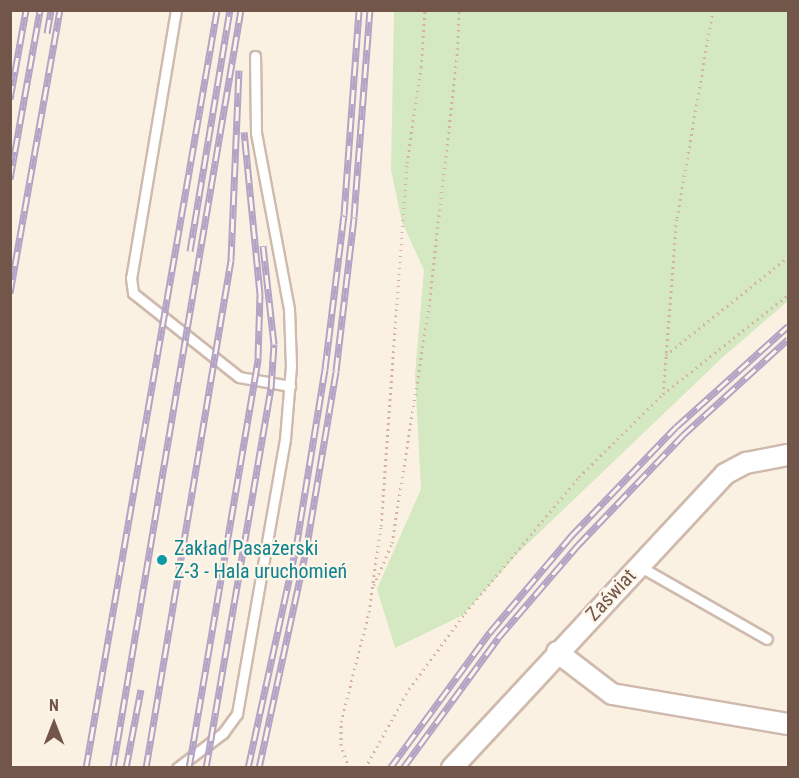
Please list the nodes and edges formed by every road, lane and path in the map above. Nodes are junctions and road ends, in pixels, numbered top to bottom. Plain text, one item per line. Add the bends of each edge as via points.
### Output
1 (176, 10) edge
2 (425, 10) edge
3 (459, 10) edge
4 (713, 10) edge
5 (255, 56) dead end
6 (789, 257) edge
7 (789, 295) edge
8 (666, 355) junction
9 (290, 386) junction
10 (663, 394) junction
11 (789, 455) edge
12 (639, 566) junction
13 (372, 590) junction
14 (767, 639) dead end
15 (557, 652) junction
16 (789, 724) edge
17 (457, 767) edge
18 (177, 768) edge
19 (349, 768) edge
20 (365, 768) edge

1 - 9 lane via 131,278 133,293 239,377
2 - 13 path via 407,163 381,526
3 - 13 path via 429,306 392,543
4 - 8 path via 677,218
5 - 9 lane via 256,133 290,309
6 - 8 path
7 - 10 path
8 - 10 path
9 - 18 lane via 285,439 237,714 223,733
10 - 20 path via 579,477 465,613 409,688
11 - 12 street, Zaświat via 746,463 724,474
12 - 14 lane
12 - 15 street, Zaświat
13 - 19 path via 341,722 341,745
15 - 16 street via 612,694
15 - 17 street, Zaświat

